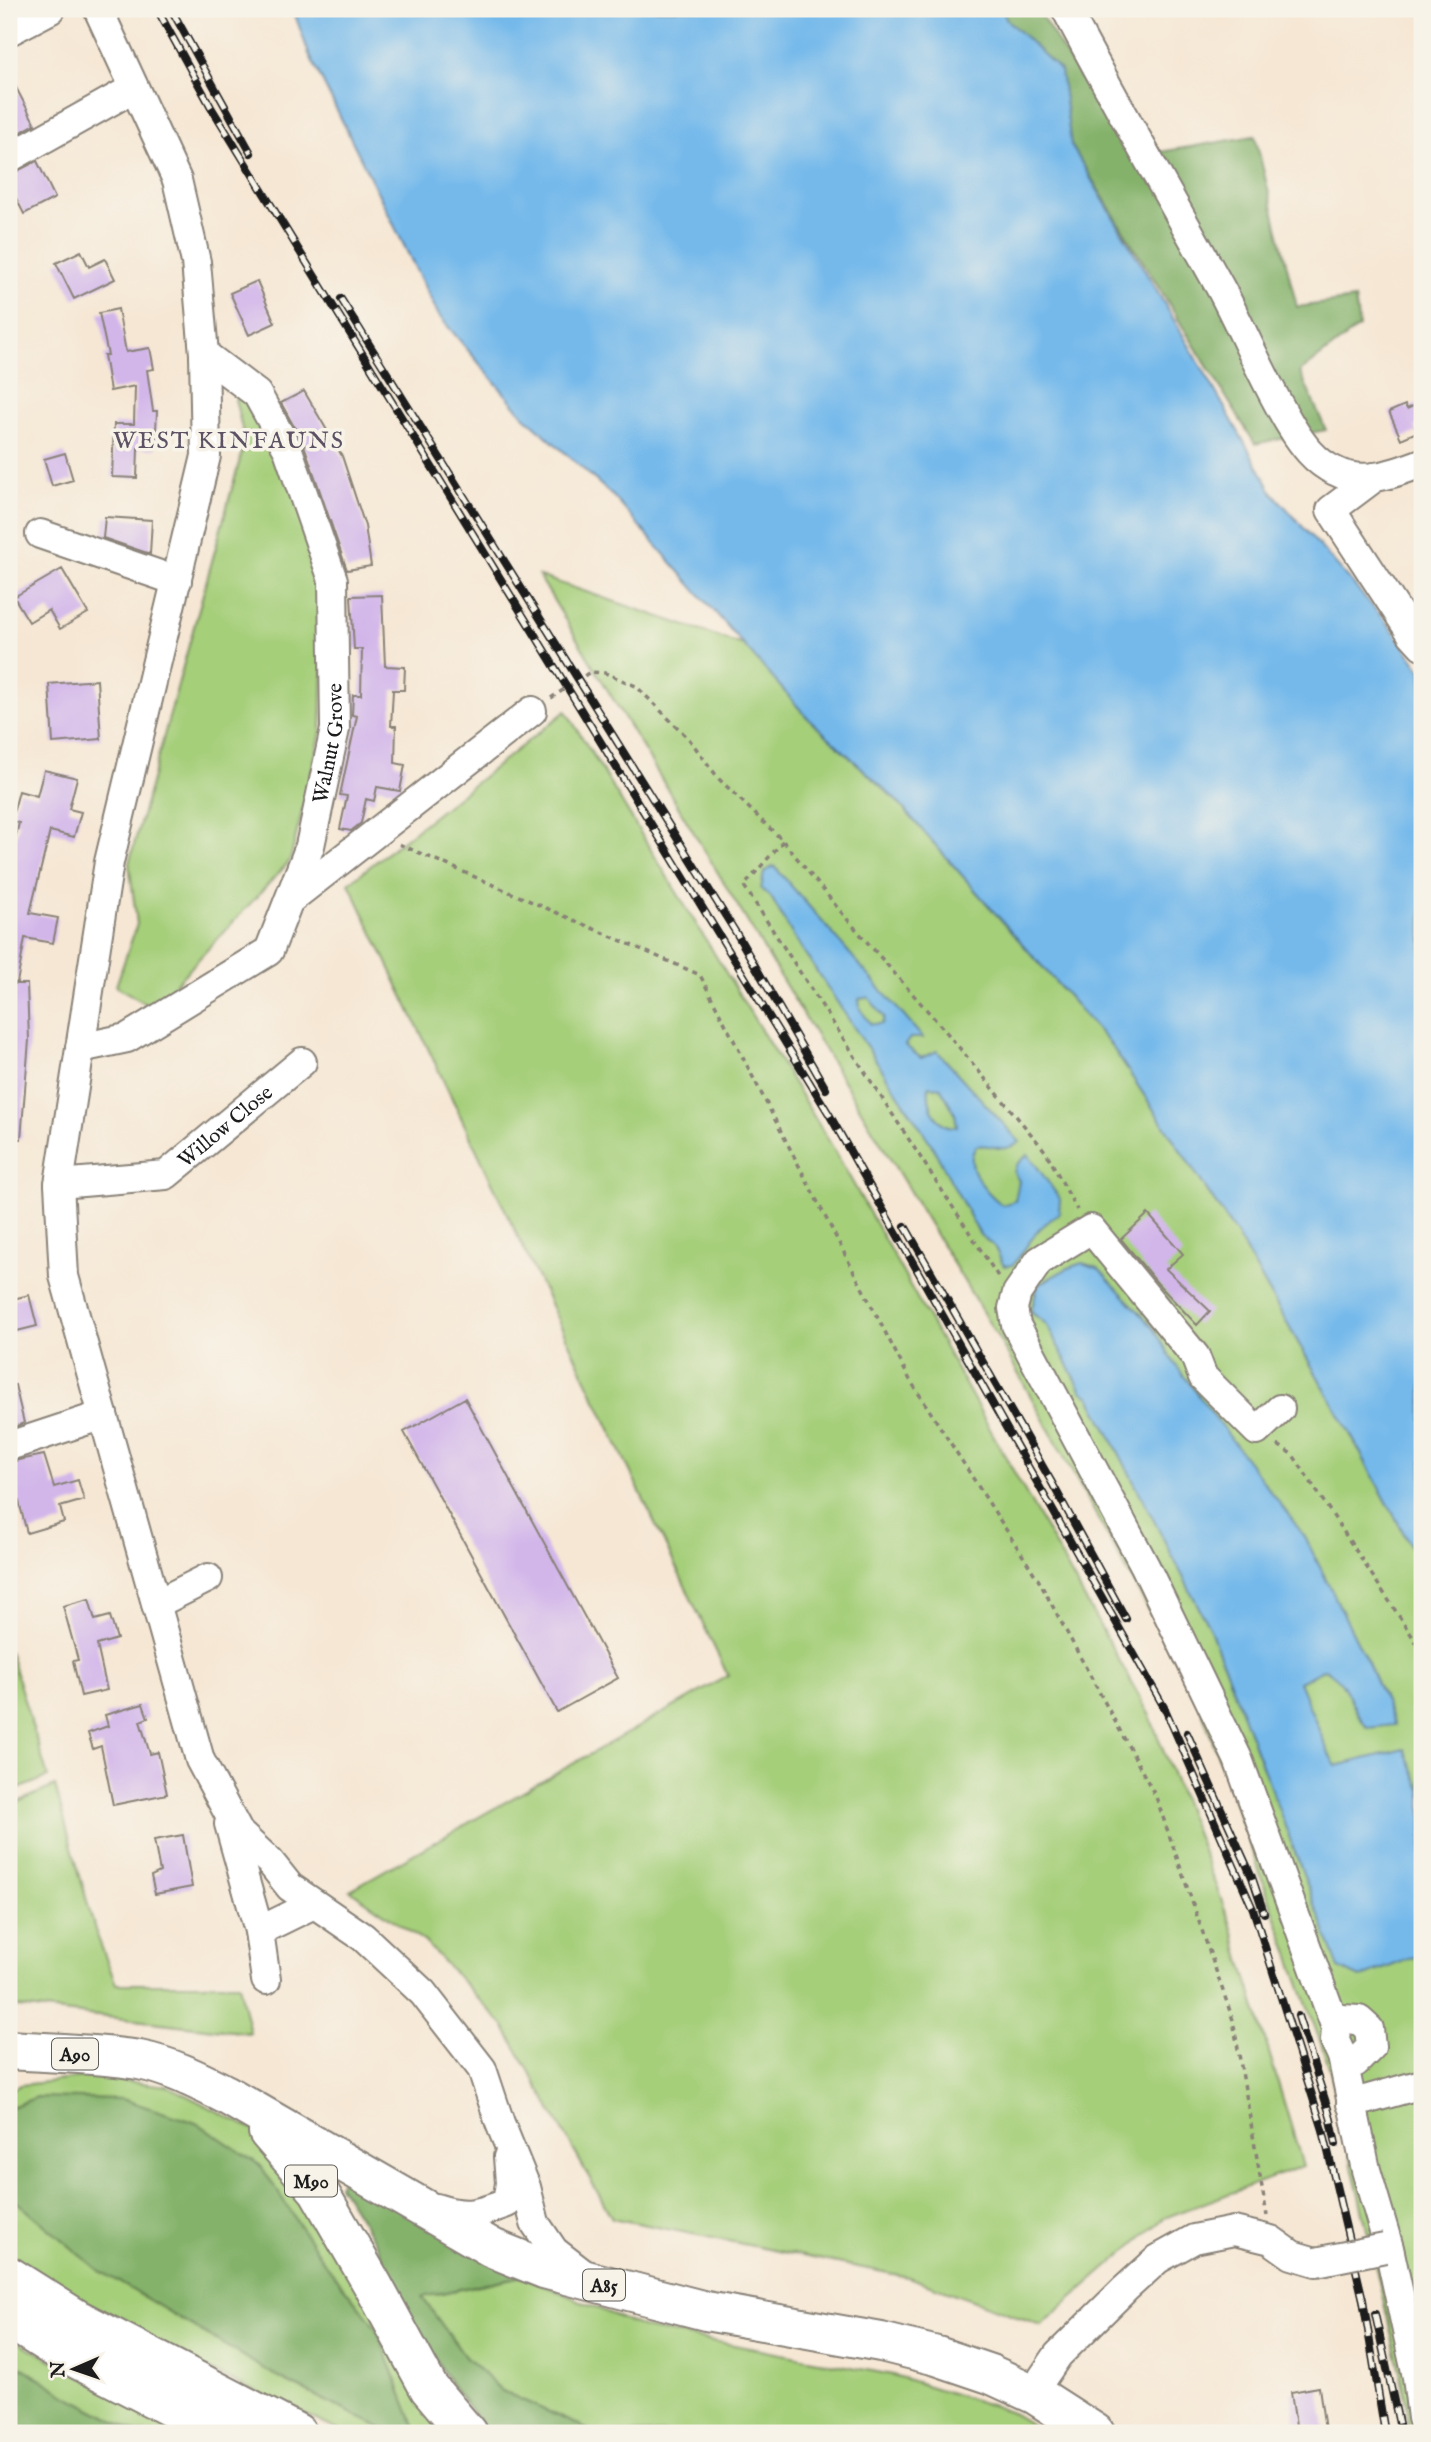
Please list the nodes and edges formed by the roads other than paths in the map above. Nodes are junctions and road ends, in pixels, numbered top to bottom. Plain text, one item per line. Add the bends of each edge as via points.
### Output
1 (51, 9) edge
2 (98, 9) edge
3 (1066, 9) edge
4 (9, 32) edge
5 (134, 88) junction
6 (9, 158) edge
7 (204, 354) junction
8 (1422, 463) edge
9 (1375, 477) junction
10 (40, 534) dead end
11 (177, 581) junction
12 (1422, 645) edge
13 (531, 711) road end
14 (289, 900) junction
15 (80, 1048) junction
16 (302, 1062) dead end
17 (58, 1184) junction
18 (1280, 1409) dead end
19 (103, 1415) junction
20 (9, 1447) edge
21 (208, 1578) dead end
22 (156, 1604) junction
23 (222, 1801) junction
24 (314, 1904) junction
25 (259, 1931) junction
26 (266, 1980) dead end
27 (9, 2050) edge
28 (141, 2060) junction
29 (49, 2065) junction
30 (9, 2074) edge
31 (1422, 2084) edge
32 (1352, 2104) junction
33 (500, 2123) junction
34 (398, 2194) junction
35 (1387, 2248) junction
36 (9, 2276) edge
37 (595, 2283) junction
38 (9, 2319) edge
39 (1036, 2395) junction
40 (1422, 2418) edge
41 (221, 2433) edge
42 (297, 2433) edge
43 (467, 2433) edge
44 (1095, 2433) edge

1 - 4 street
2 - 5 street
3 - 9 street via 1222,291 1290,425 1310,454 1335,472
5 - 6 street
5 - 7 street via 177,180 196,262
7 - 11 street via 206,456
7 - 14 street, Walnut Grove via 257,394 288,450 333,580 335,729 310,846
8 - 9 street
9 - 12 street via 1331,510
10 - 11 street
11 - 15 street via 109,862
13 - 14 street
14 - 15 street, Walnut Grove via 269,951 127,1038
15 - 17 street
16 - 17 street, Willow Close via 166,1175
17 - 19 street via 64,1276
18 - 32 street via 1257,1431 1203,1377 1195,1356 1091,1229 1039,1261 1017,1293 1013,1308 1016,1325 1145,1566 1238,1759 1336,2028 1342,2019 1359,2020 1369,2029 1371,2046 1356,2062 1342,2056
19 - 20 street
19 - 22 street
21 - 22 street
22 - 23 street via 200,1760
23 - 24 street via 239,1833 290,1887
23 - 25 street
24 - 25 street
24 - 33 street via 363,1937 423,1993 482,2069
25 - 26 street
27 - 28 highway, A90
28 - 29 highway, A85
28 - 34 highway, A85 via 225,2094
29 - 30 highway, A85
29 - 43 highway, M90 via 105,2068 171,2083 222,2101 268,2132 318,2190 429,2388
31 - 32 street
32 - 35 street
33 - 34 street via 509,2161 507,2203 479,2214 451,2213
33 - 37 street via 535,2223 554,2251
34 - 37 highway, A85 via 492,2248
35 - 39 street, bridge via 1316,2262 1292,2255 1271,2241 1234,2231 1194,2239 1158,2259 1058,2355
35 - 40 street
36 - 42 highway via 77,2319
37 - 39 highway, A85 via 706,2311 937,2356
38 - 41 highway
39 - 44 highway, A85

